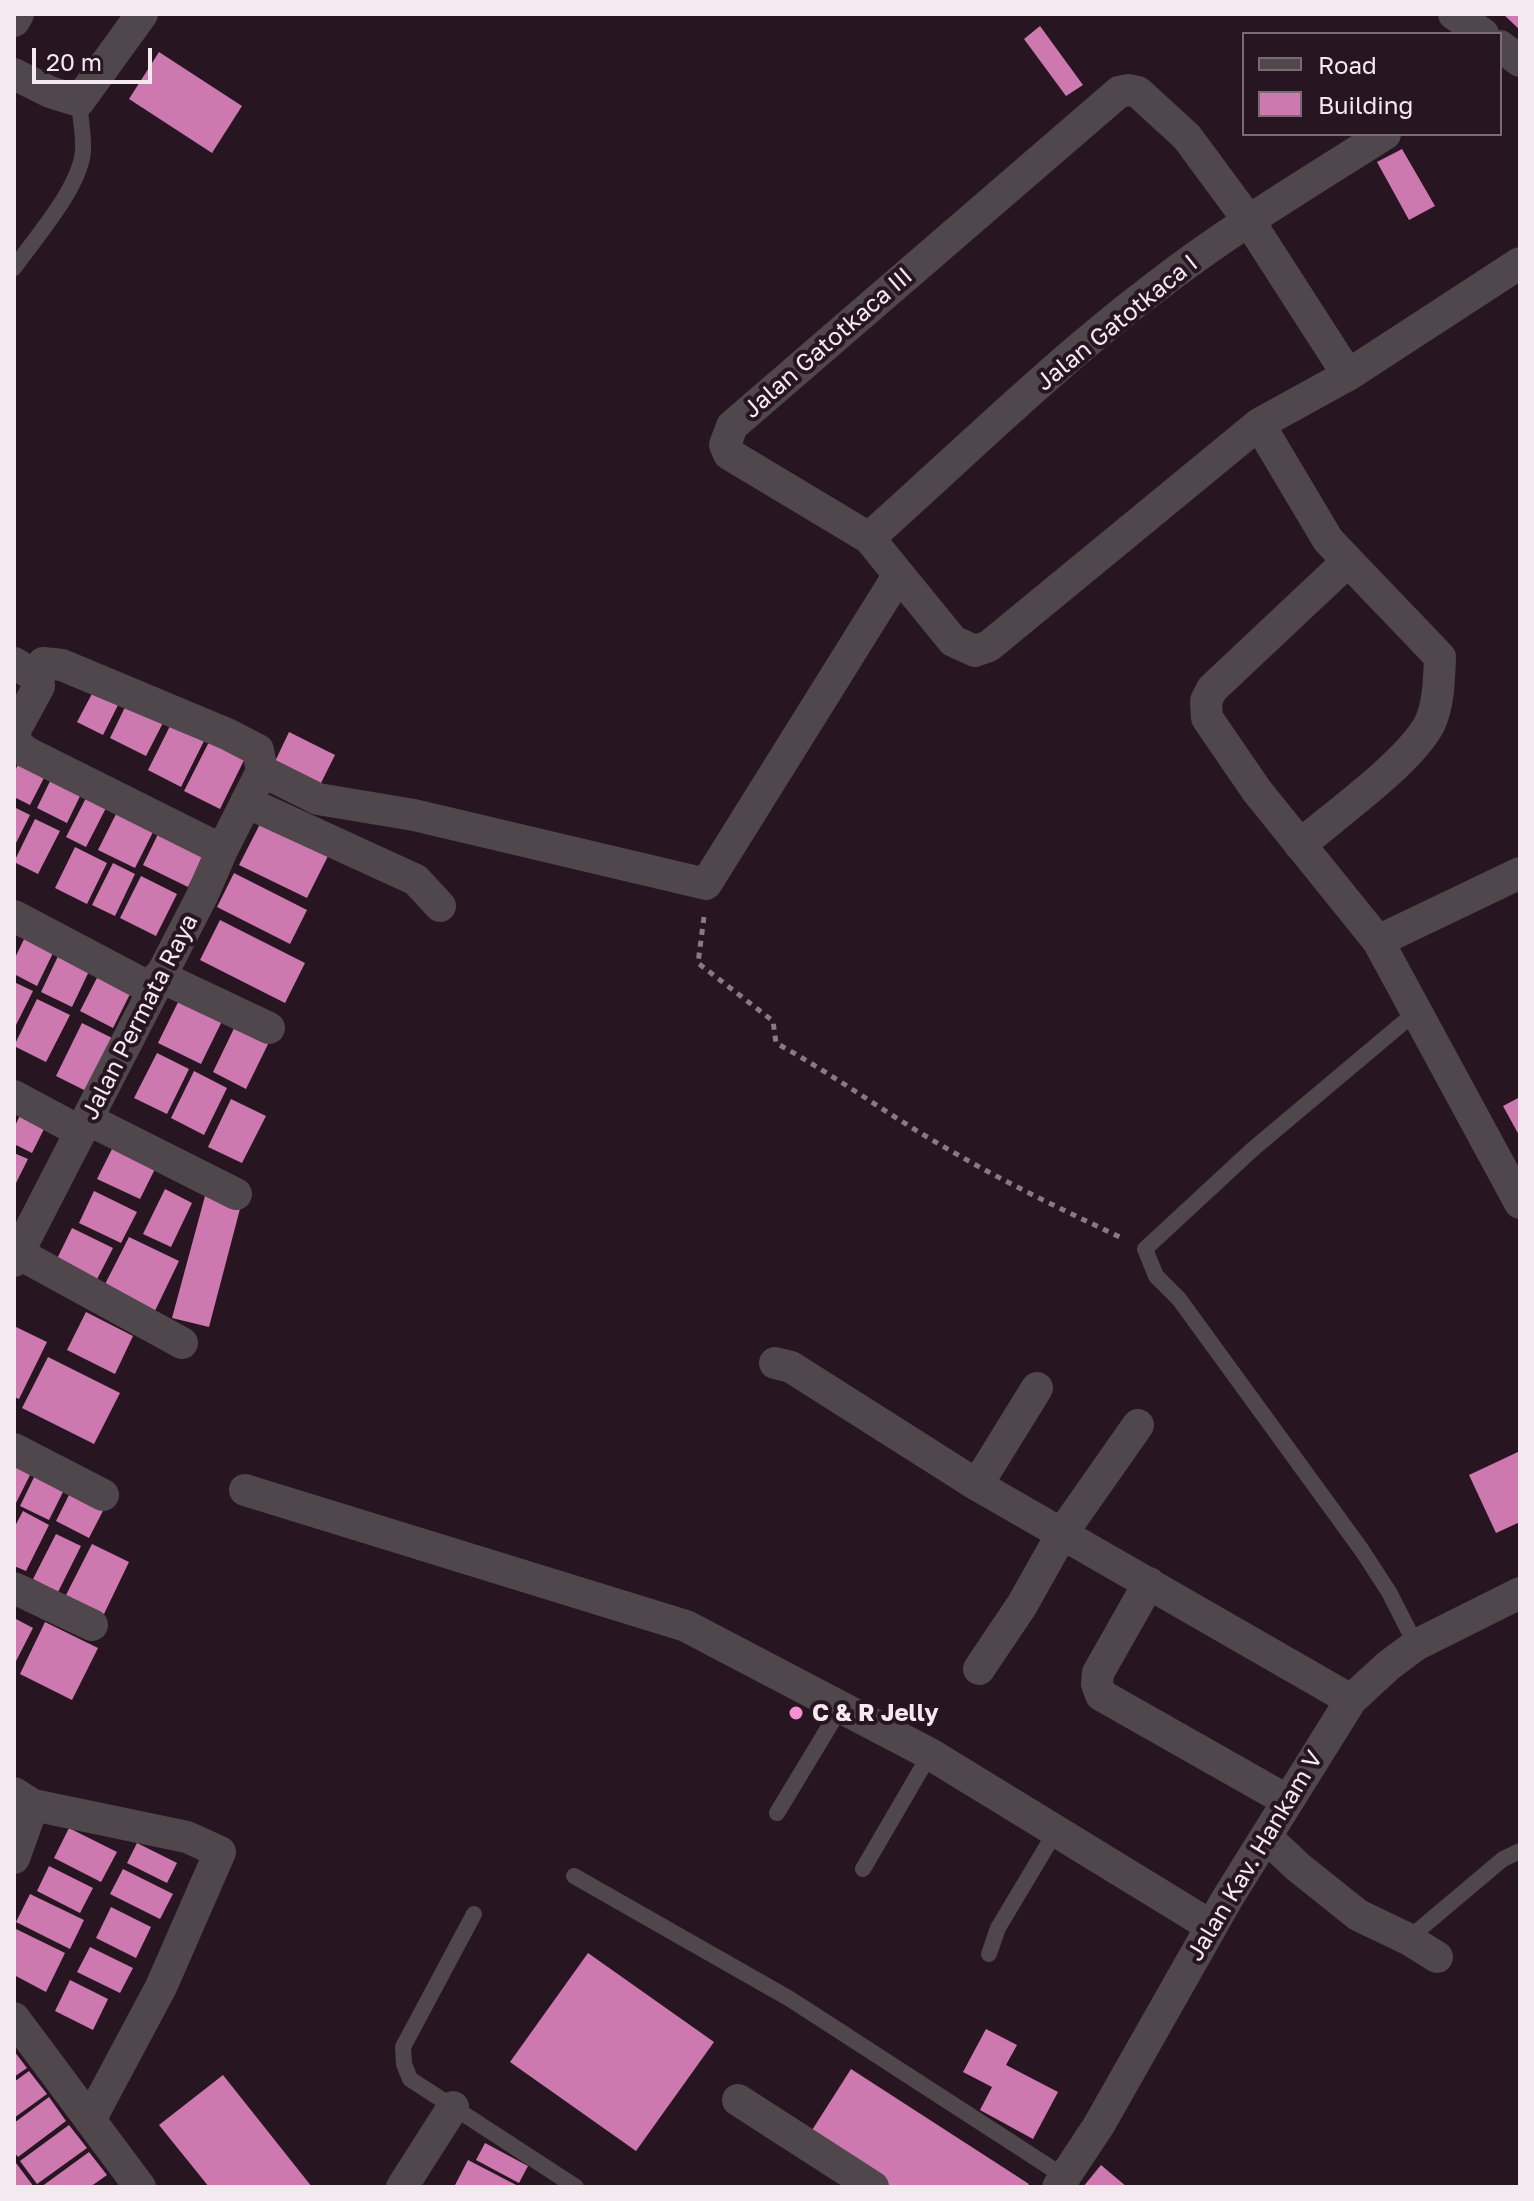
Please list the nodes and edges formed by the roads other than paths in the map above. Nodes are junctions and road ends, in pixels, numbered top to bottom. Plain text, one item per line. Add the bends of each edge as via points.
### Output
1 (18, 14) edge
2 (142, 14) edge
3 (1454, 14) edge
4 (14, 21) edge
5 (1480, 32) edge
6 (14, 74) edge
7 (79, 101) junction
8 (1382, 136) edge
9 (1249, 221) junction
10 (1520, 263) edge
11 (14, 268) edge
12 (1348, 375) junction
13 (1259, 424) junction
14 (869, 538) junction
15 (1348, 561) junction
16 (898, 576) junction
17 (25, 670) edge
18 (14, 732) edge
19 (14, 741) edge
20 (262, 771) junction
21 (246, 802) junction
22 (1300, 845) junction
23 (222, 850) junction
24 (1520, 873) edge
25 (440, 906) dead end
26 (14, 916) edge
27 (1378, 941) junction
28 (157, 983) junction
29 (1416, 1012) junction
30 (269, 1028) dead end
31 (14, 1096) edge
32 (84, 1125) junction
33 (236, 1194) dead end
34 (1520, 1203) edge
35 (15, 1255) edge
36 (182, 1343) dead end
37 (775, 1363) dead end
38 (1037, 1388) dead end
39 (1138, 1425) dead end
40 (14, 1449) edge
41 (977, 1485) junction
42 (245, 1490) dead end
43 (103, 1495) dead end
44 (1063, 1532) junction
45 (1149, 1583) junction
46 (14, 1588) edge
47 (1520, 1593) edge
48 (92, 1625) dead end
49 (1416, 1645) junction
50 (979, 1669) dead end
51 (1351, 1700) junction
52 (841, 1707) junction
53 (930, 1754) junction
54 (24, 1799) edge
55 (1288, 1801) junction
56 (777, 1813) dead end
57 (1056, 1831) junction
58 (1266, 1837) junction
59 (1520, 1851) edge
60 (14, 1858) edge
61 (863, 1869) dead end
62 (574, 1876) dead end
63 (474, 1914) dead end
64 (1211, 1926) junction
65 (1408, 1939) junction
66 (989, 1954) dead end
67 (1437, 1957) dead end
68 (14, 2018) edge
69 (738, 2100) dead end
70 (453, 2107) junction
71 (90, 2120) junction
72 (1062, 2182) edge
73 (140, 2187) edge
74 (402, 2187) edge
75 (576, 2187) edge
76 (873, 2187) edge

1 - 4 street
2 - 7 street
3 - 5 street
6 - 7 street
7 - 11 lane via 79,171
8 - 9 street, Jalan Gatotkaca I
9 - 12 street
9 - 14 street, Jalan Gatotkaca I via 1140,299
9 - 14 street, Jalan Gatotkaca III via 1187,137 1138,92 1119,92 727,434 729,454
10 - 12 street, Jalan Gatotkaca III
12 - 13 street, Jalan Gatotkaca III
13 - 15 street via 1328,540
13 - 16 street, Jalan Gatotkaca III via 989,646 975,651 953,641
14 - 16 street, Jalan Gatotkaca III
15 - 22 street via 1212,689 1206,701 1207,718
15 - 22 street via 1440,657 1439,690 1429,723 1405,756
16 - 20 street via 706,884 414,815 318,799
17 - 18 street via 39,686
17 - 20 street via 43,663 62,665 214,728 258,750
19 - 23 street via 26,752
20 - 21 street, Jalan Permata Raya
21 - 23 street, Jalan Permata Raya
21 - 25 street via 416,880
22 - 27 street
23 - 28 street, Jalan Permata Raya
24 - 27 street
26 - 28 street
27 - 29 street
28 - 30 street
28 - 32 street, Jalan Permata Raya
29 - 34 street
29 - 49 lane via 1253,1149 1145,1249 1156,1276 1179,1299 1361,1549
31 - 32 street
32 - 33 street
32 - 35 street, Jalan Permata Raya
35 - 36 street
37 - 41 street via 791,1367
38 - 41 street
39 - 44 street
40 - 43 street
41 - 44 street
42 - 52 street via 686,1626
44 - 45 street
44 - 50 street
45 - 51 street
45 - 55 street via 1098,1673 1101,1695
46 - 48 street
47 - 49 street, Jalan Kav. Hankam V
49 - 51 street, Jalan Kav. Hankam V
51 - 55 street, Jalan Kav. Hankam V
52 - 53 street
52 - 56 lane
53 - 57 street
53 - 61 lane
54 - 60 street
54 - 71 street via 187,1837 220,1852 161,1987
55 - 58 street, Jalan Kav. Hankam V
57 - 64 street
57 - 66 lane via 998,1928
58 - 64 street, Jalan Kav. Hankam V
58 - 65 street via 1358,1915
59 - 65 lane via 1503,1859
62 - 72 lane via 790,1999
63 - 70 lane via 403,2047 410,2079
64 - 72 street, Jalan Kav. Hankam V
65 - 67 street
68 - 71 street
69 - 76 street
70 - 74 street
70 - 75 lane
71 - 73 street

